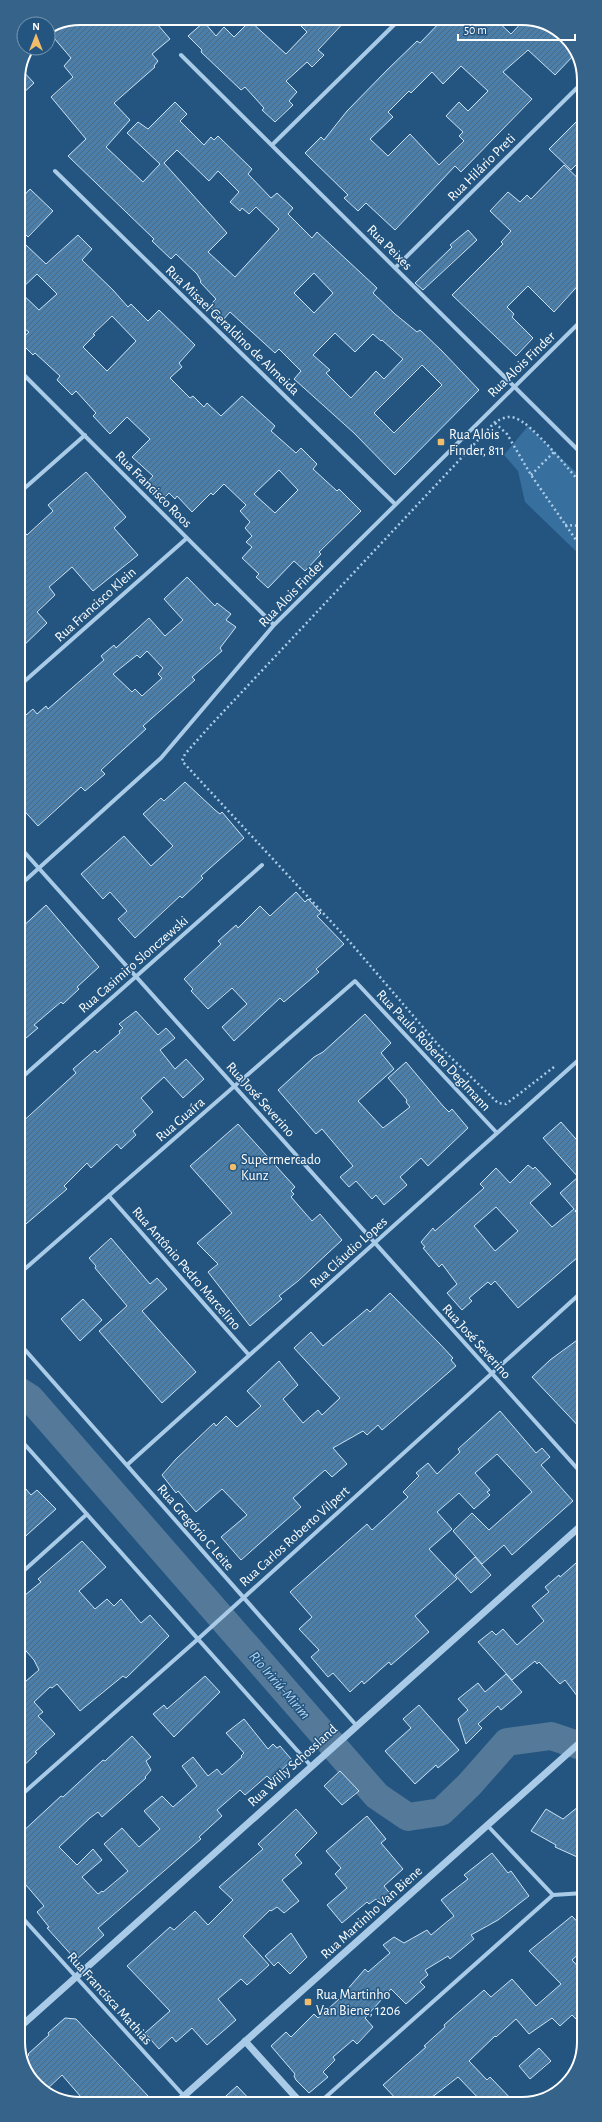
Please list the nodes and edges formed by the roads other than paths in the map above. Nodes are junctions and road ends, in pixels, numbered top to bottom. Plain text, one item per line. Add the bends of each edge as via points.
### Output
1 (394, 25) edge
2 (180, 55) dead end
3 (577, 88) edge
4 (272, 145) junction
5 (55, 171) dead end
6 (395, 268) junction
7 (577, 325) edge
8 (25, 376) edge
9 (514, 387) junction
10 (85, 436) junction
11 (577, 449) edge
12 (25, 488) edge
13 (395, 504) junction
14 (187, 538) junction
15 (274, 625) junction
16 (25, 681) edge
17 (25, 853) edge
18 (262, 865) dead end
19 (39, 868) junction
20 (25, 880) edge
21 (136, 976) junction
22 (355, 981) joint
23 (577, 1061) edge
24 (25, 1075) edge
25 (234, 1086) junction
26 (497, 1133) junction
27 (109, 1196) junction
28 (375, 1243) junction
29 (25, 1269) edge
30 (577, 1296) edge
31 (25, 1350) edge
32 (249, 1355) junction
33 (491, 1372) junction
34 (25, 1445) edge
35 (127, 1465) junction
36 (577, 1468) edge
37 (87, 1514) junction
38 (577, 1529) edge
39 (25, 1570) edge
40 (243, 1597) junction
41 (198, 1639) junction
42 (356, 1725) junction
43 (577, 1746) edge
44 (311, 1766) junction
45 (25, 1792) edge
46 (487, 1826) junction
47 (577, 1893) edge
48 (553, 1895) junction
49 (25, 1921) edge
50 (76, 1977) junction
51 (25, 2023) edge
52 (245, 2042) junction
53 (184, 2096) joint
54 (295, 2097) edge
55 (326, 2097) edge

1 - 4 street
2 - 4 street, Rua Peixes
3 - 6 street, Rua Hilário Preti
4 - 6 street, Rua Peixes
5 - 13 street, Rua Misael Geraldino de Almeida
6 - 9 street, Rua Peixes
7 - 9 street, Rua Alois Finder
8 - 10 street, Rua Francisco Roos
9 - 11 street, Rua Peixes
9 - 13 street, Rua Alois Finder
10 - 12 street
10 - 14 street, Rua Francisco Roos
13 - 15 street, Rua Alois Finder
14 - 15 street, Rua Francisco Roos
14 - 16 street, Rua Francisco Klein
15 - 19 street, Rua Alois Finder via 161,758
17 - 19 street, Rua José Severino
18 - 21 street, Rua Casimiro Slonczewski
19 - 20 street, Rua Alois Finder
19 - 21 street, Rua José Severino
21 - 24 street, Rua Casimiro Slonczewski
21 - 25 street, Rua José Severino
22 - 25 street, Rua Guaíra
22 - 26 street, Rua Paulo Roberto Deglmann
23 - 26 street, Rua Cláudio Lopes
25 - 27 street, Rua Guaíra
25 - 28 street, Rua José Severino
26 - 28 street, Rua Cláudio Lopes
27 - 29 street, Rua Guaíra
27 - 32 street, Rua Antônio Pedro Marcelino
28 - 32 street, Rua Cláudio Lopes
28 - 33 street, Rua José Severino
30 - 33 street, Rua Carlos Roberto Vilpert
31 - 35 street, Rua Gregório C Leite
32 - 35 street, Rua Cláudio Lopes
33 - 36 street, Rua José Severino
33 - 40 street, Rua Carlos Roberto Vilpert
34 - 37 street
35 - 40 street, Rua Gregório C Leite
37 - 39 street
37 - 41 street
38 - 42 street, Rua Willy Schossland
40 - 41 street, Rua Carlos Roberto Vilpert
40 - 42 street, Rua Gregório C Leite
41 - 44 street
41 - 45 street, Rua Carlos Roberto Vilpert
42 - 44 street, Rua Willy Schossland
43 - 46 street, Rua Martinho Van Biene
44 - 50 street, Rua Willy Schossland
46 - 48 street
46 - 52 street, Rua Martinho Van Biene
47 - 48 street
48 - 55 street
49 - 50 street, Rua Francisca Mathias
50 - 51 street, Rua Willy Schossland
50 - 53 street, Rua Francisca Mathias
52 - 53 street, Rua Martinho Van Biene
52 - 54 street

